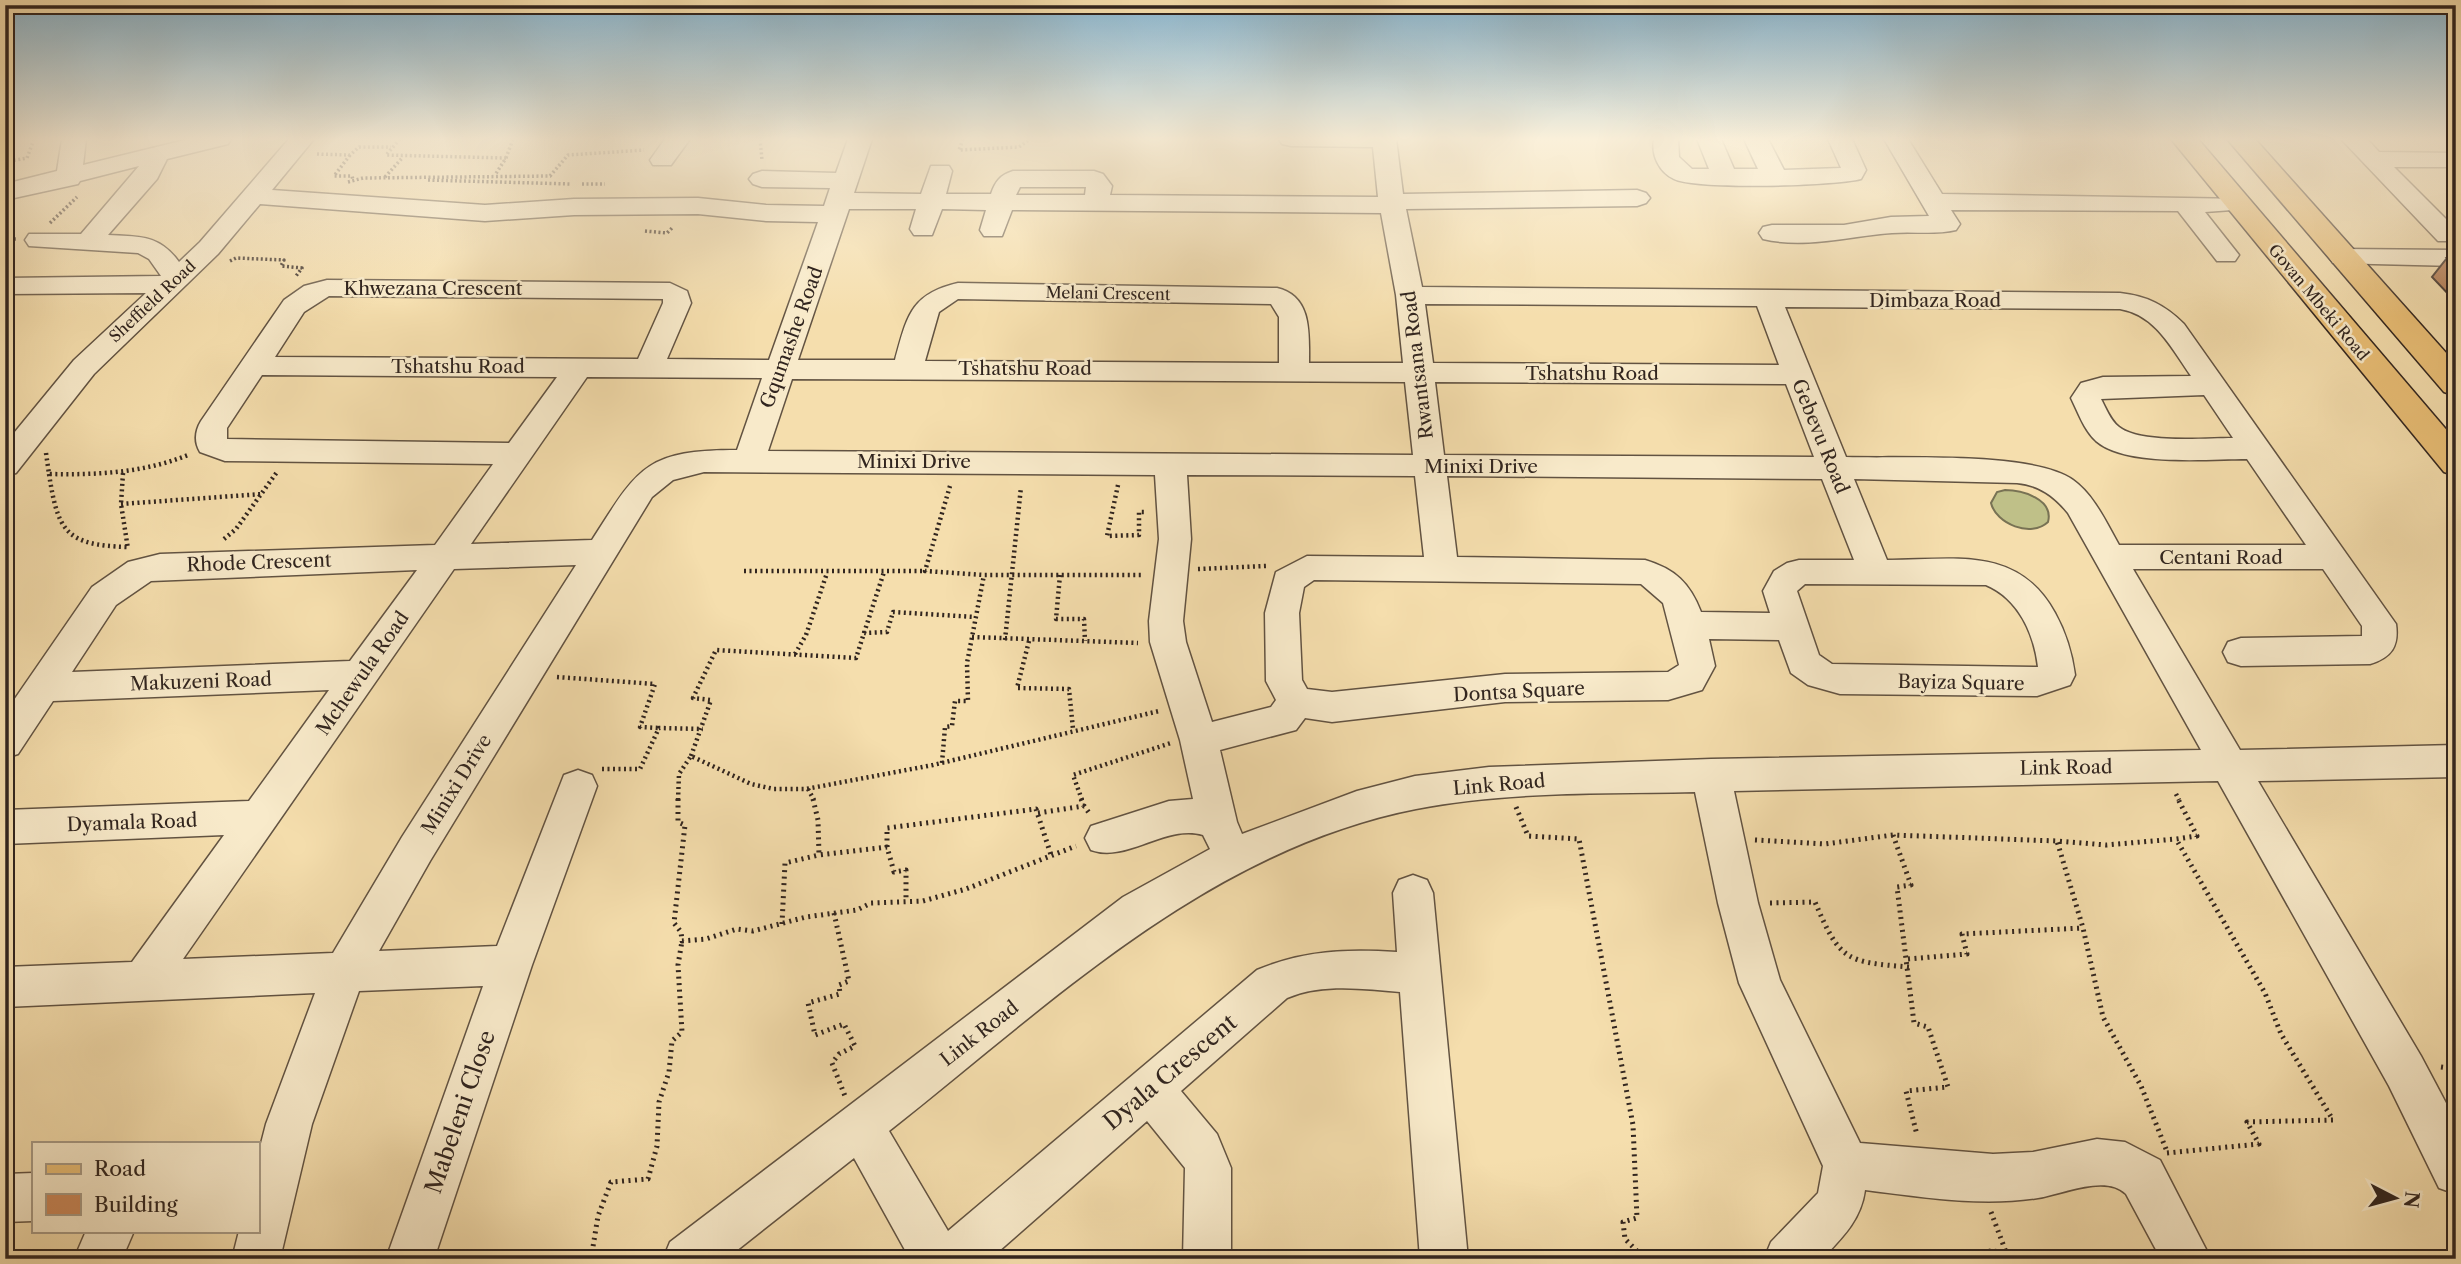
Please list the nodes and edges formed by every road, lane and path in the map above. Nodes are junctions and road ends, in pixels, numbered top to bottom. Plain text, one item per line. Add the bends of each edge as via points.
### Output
1 (76, 198) edge
2 (127, 198) edge
3 (251, 198) edge
4 (405, 198) edge
5 (837, 198) edge
6 (932, 198) edge
7 (1155, 198) edge
8 (1226, 198) edge
9 (1297, 198) edge
10 (1391, 198) edge
11 (1637, 198) dead end
12 (1931, 198) edge
13 (2025, 198) edge
14 (2232, 198) edge
15 (2291, 198) edge
16 (2411, 198) edge
17 (841, 199) junction
18 (931, 202) junction
19 (1002, 202) junction
20 (1084, 203) junction
21 (2185, 203) junction
22 (1224, 204) junction
23 (1295, 204) junction
24 (1392, 204) junction
25 (2237, 204) junction
26 (726, 209) junction
27 (1939, 211) junction
28 (1148, 212) junction
29 (702, 228) dead end
30 (923, 229) dead end
31 (993, 230) dead end
32 (1210, 230) dead end
33 (1281, 230) dead end
34 (1067, 231) dead end
35 (1772, 233) dead end
36 (5, 239) edge
37 (38, 240) junction
38 (88, 242) junction
39 (2451, 246) edge
40 (2226, 255) dead end
41 (2342, 257) junction
42 (181, 274) junction
43 (5, 286) edge
44 (314, 292) junction
45 (1410, 295) junction
46 (1768, 300) junction
47 (254, 366) junction
48 (580, 366) junction
49 (649, 366) junction
50 (779, 367) junction
51 (908, 368) junction
52 (1294, 370) junction
53 (1419, 372) junction
54 (1797, 375) junction
55 (2211, 385) junction
56 (2456, 385) edge
57 (18, 433) edge
58 (211, 445) junction
59 (2255, 449) junction
60 (290, 450) junction
61 (516, 454) junction
62 (749, 460) junction
63 (957, 461) junction
64 (1005, 462) junction
65 (1119, 463) junction
66 (1170, 463) junction
67 (2456, 464) edge
68 (5, 465) edge
69 (1429, 466) junction
70 (1834, 468) junction
71 (123, 473) junction
72 (49, 474) junction
73 (262, 494) junction
74 (121, 504) junction
75 (1174, 511) junction
76 (600, 552) junction
77 (2110, 557) junction
78 (2332, 557) junction
79 (444, 558) junction
80 (134, 559) junction
81 (197, 564) junction
82 (1307, 568) junction
83 (1442, 569) junction
84 (744, 571) dead end
85 (925, 571) junction
86 (884, 572) junction
87 (1172, 572) junction
88 (1875, 572) junction
89 (827, 573) junction
90 (984, 575) junction
91 (1013, 575) junction
92 (1060, 575) junction
93 (975, 617) junction
94 (1687, 625) junction
95 (1791, 627) junction
96 (864, 633) junction
97 (972, 637) junction
98 (1005, 639) junction
99 (1029, 641) junction
100 (1085, 641) junction
101 (1167, 642) junction
102 (2241, 652) dead end
103 (795, 654) junction
104 (360, 675) junction
105 (524, 675) junction
106 (42, 687) junction
107 (1296, 702) junction
108 (1164, 719) dead end
109 (659, 728) junction
110 (703, 729) junction
111 (1073, 729) junction
112 (1184, 738) junction
113 (5, 743) edge
114 (691, 756) junction
115 (2456, 761) edge
116 (942, 763) junction
117 (2161, 765) junction
118 (2232, 765) junction
119 (1711, 775) junction
120 (1504, 781) junction
121 (578, 786) joint
122 (807, 788) junction
123 (1084, 806) junction
124 (1038, 813) junction
125 (260, 817) junction
126 (5, 827) edge
127 (1893, 835) junction
128 (1104, 838) junction
129 (1723, 838) junction
130 (1225, 839) junction
131 (2176, 839) junction
132 (2057, 841) junction
133 (887, 847) junction
134 (818, 855) junction
135 (1051, 855) junction
136 (1413, 893) dead end
137 (906, 901) junction
138 (1738, 903) junction
139 (834, 913) junction
140 (782, 924) junction
141 (2083, 929) junction
142 (682, 941) junction
143 (1908, 963) junction
144 (511, 965) junction
145 (346, 970) junction
146 (1420, 973) junction
147 (144, 980) junction
148 (5, 987) edge
149 (1151, 1090) junction
150 (860, 1125) junction
151 (2167, 1153) junction
152 (2122, 1162) junction
153 (1846, 1165) junction
154 (2456, 1171) edge
155 (1926, 1174) junction
156 (1973, 1177) junction
157 (264, 1186) edge
158 (32, 1197) edge
159 (5, 1198) edge
160 (110, 1232) edge
161 (259, 1232) edge
162 (259, 1232) edge
163 (98, 1259) edge
164 (256, 1259) edge
165 (410, 1259) edge
166 (591, 1259) edge
167 (687, 1259) edge
168 (937, 1259) edge
169 (953, 1259) edge
170 (1207, 1259) edge
171 (1444, 1259) edge
172 (1638, 1259) edge
173 (1788, 1259) edge
174 (1993, 1259) edge
175 (2187, 1259) edge

1 - 37 path
2 - 38 street
3 - 42 street, Sheffield Road
4 - 26 street via 499,214 574,207 647,220 708,206
5 - 17 street
6 - 18 street
7 - 28 street
8 - 22 street
9 - 23 street
10 - 24 street, Rwantsana Road
11 - 24 street
12 - 27 street
13 - 27 street
14 - 25 main road, Govan Mbeki Road
15 - 41 main road
16 - 39 street
17 - 18 street
17 - 26 street
17 - 50 street, Gqumashe Road
18 - 19 street
18 - 30 street
19 - 20 street
19 - 31 street
20 - 28 street
20 - 34 street
21 - 25 street
21 - 27 street
21 - 40 street
22 - 23 street
22 - 28 street
22 - 32 street
23 - 24 street
23 - 33 street
24 - 45 street, Rwantsana Road
25 - 67 main road, Govan Mbeki Road
26 - 29 street
27 - 35 street via 1844,233
36 - 37 path
37 - 38 street
38 - 42 street via 144,245
39 - 41 street
41 - 56 main road
42 - 43 street
42 - 44 path via 284,260 281,266 302,268 292,282
42 - 57 street, Sheffield Road
44 - 47 street via 287,315
44 - 49 street, Khwezana Crescent via 344,286 670,291 677,303
45 - 46 street, Dimbaza Road
45 - 53 street, Rwantsana Road
46 - 54 street, Gebevu Road
46 - 55 street, Dimbaza Road via 2134,303 2167,321
47 - 48 street, Tshatshu Road
47 - 58 street via 212,428
48 - 49 street, Tshatshu Road
48 - 61 street, Mchewula Road
49 - 50 street, Tshatshu Road
50 - 51 street, Tshatshu Road
50 - 62 street, Gqumashe Road
51 - 52 street, Tshatshu Road
51 - 52 street, Melani Crescent via 930,301 958,291 1277,296 1285,298 1291,308
52 - 53 street, Tshatshu Road
53 - 54 street, Tshatshu Road
53 - 69 street, Rwantsana Road
54 - 70 street, Gebevu Road
55 - 59 street, Dimbaza Road
55 - 59 street via 2103,387 2086,398 2108,435 2126,443
57 - 68 street, Sheffield Road
57 - 72 path via 42,440
58 - 60 street via 225,450
58 - 71 path via 155,469
59 - 78 street, Dimbaza Road
60 - 61 street
60 - 73 path
61 - 79 street, Mchewula Road
62 - 63 street, Minixi Drive
62 - 76 street, Minixi Drive via 687,463 654,475
63 - 64 street, Minixi Drive
63 - 85 path
64 - 65 street, Minixi Drive
64 - 91 path via 1004,481 1021,481
65 - 66 street, Minixi Drive
65 - 75 path via 1107,536 1139,535 1139,512
66 - 69 street, Minixi Drive
66 - 75 street
69 - 70 street, Minixi Drive
69 - 83 street, Rwantsana Road
70 - 77 street, Minixi Drive via 2038,475 2061,484 2080,506
70 - 88 street, Gebevu Road
71 - 72 path
71 - 74 path
72 - 80 path via 54,512 71,540
73 - 74 path
73 - 81 path via 236,529
74 - 80 path
75 - 87 street
76 - 79 street, Rhode Crescent
76 - 105 street, Minixi Drive
77 - 78 street, Centani Road
77 - 118 street
78 - 102 street, Dimbaza Road via 2379,624 2381,641 2370,650
79 - 81 street, Rhode Crescent
79 - 104 street, Mchewula Road
80 - 81 street, Rhode Crescent via 160,566
80 - 106 street, Rhode Crescent
82 - 83 street, Dontsa Square
82 - 87 path via 1252,566
82 - 107 street via 1288,581 1282,612 1284,681
83 - 94 street, Dontsa Square via 1645,572 1663,577 1674,588
84 - 89 path
85 - 86 path
85 - 90 path
86 - 89 path
86 - 96 path
87 - 92 path
87 - 101 street
88 - 95 street, Bayiza Square via 1799,572 1786,580 1780,591
88 - 95 street, Bayiza Square via 1988,573 2011,582 2028,597 2057,657 2057,675 2037,682 1840,680 1821,675 1804,663
89 - 103 path via 815,599 810,627
90 - 91 path
90 - 93 path
91 - 92 path
91 - 98 path
92 - 100 path via 1056,619 1084,619
93 - 96 path via 893,612 887,632
93 - 97 path
94 - 95 street
94 - 107 street, Dontsa Square via 1697,666 1689,680 1668,686 1505,688 1332,707
96 - 103 path via 856,658
97 - 98 path
97 - 116 path via 968,701 955,701 953,726 945,727
98 - 99 path
99 - 100 path
99 - 111 path via 1017,688 1069,689
100 - 101 path
101 - 112 street
103 - 110 path via 716,650 693,698 711,700
104 - 106 street, Makuzeni Road
104 - 125 street, Mchewula Road
105 - 109 path via 654,684 640,727
105 - 145 street, Minixi Drive
106 - 113 street, Rhode Crescent
107 - 112 street via 1283,719
108 - 111 path via 1162,711
109 - 110 path
109 - 121 path via 640,769 589,769
110 - 114 path
111 - 116 path
112 - 123 path via 1073,775
112 - 130 street
114 - 122 path via 735,781 776,789
114 - 142 path via 679,774 678,822 685,825 674,923
115 - 118 street, Link Road
116 - 122 path via 834,787
117 - 118 street, Link Road
117 - 119 street, Link Road
117 - 131 path via 2197,836
118 - 154 street via 2405,1071
119 - 120 street, Link Road
119 - 129 street
120 - 130 street, Link Road via 1393,797
120 - 172 path via 1528,836 1578,839 1633,1125 1637,1218 1623,1222 1625,1239 1637,1251
121 - 144 street, Mabeleni Close
122 - 134 path via 817,808
123 - 124 path
123 - 128 path
124 - 133 path via 1036,809 887,828
124 - 135 path
125 - 126 street, Dyamala Road
125 - 147 street, Mchewula Road
127 - 129 path via 1825,844
127 - 132 path
127 - 143 path via 1911,885 1897,887
128 - 130 street via 1191,815
128 - 135 path
129 - 138 street
130 - 150 street, Link Road via 1186,880
131 - 132 path via 2106,845
131 - 151 path via 2333,1120 2247,1122 2259,1144
132 - 141 path
133 - 134 path
133 - 137 path via 894,872 906,870
134 - 140 path via 785,863
135 - 137 path via 966,889
136 - 146 street
137 - 139 path via 871,903
138 - 143 path via 1815,902 1833,947 1856,962
138 - 153 street via 1770,1005
139 - 140 path
139 - 150 path via 849,981 839,985 840,994 808,1003 809,1015 815,1035 844,1024 850,1035 855,1046 832,1063
140 - 142 path
141 - 143 path via 2041,927 1962,934 1967,954
141 - 151 path via 2103,1017 2141,1086
142 - 166 path via 678,986 682,1032 672,1041 648,1179 611,1182 598,1216
143 - 155 path via 1914,1023 1928,1027 1948,1087 1906,1091
144 - 145 street
144 - 165 street, Mabeleni Close
145 - 147 street
145 - 157 street, Minixi Drive
146 - 149 street, Dyala Crescent via 1323,970 1286,977 1272,984
146 - 171 street
147 - 148 street
149 - 169 street, Dyala Crescent
149 - 170 street via 1200,1150 1208,1168
150 - 167 street, Link Road
150 - 168 street
151 - 152 path
152 - 156 street via 2016,1177
152 - 175 street via 2143,1177
153 - 155 street
153 - 173 street via 1840,1200 1831,1215
155 - 156 street
156 - 174 path via 2006,1252 1990,1251
157 - 161 street, Minixi Drive
158 - 159 street
160 - 163 street
162 - 164 street, Minixi Drive

